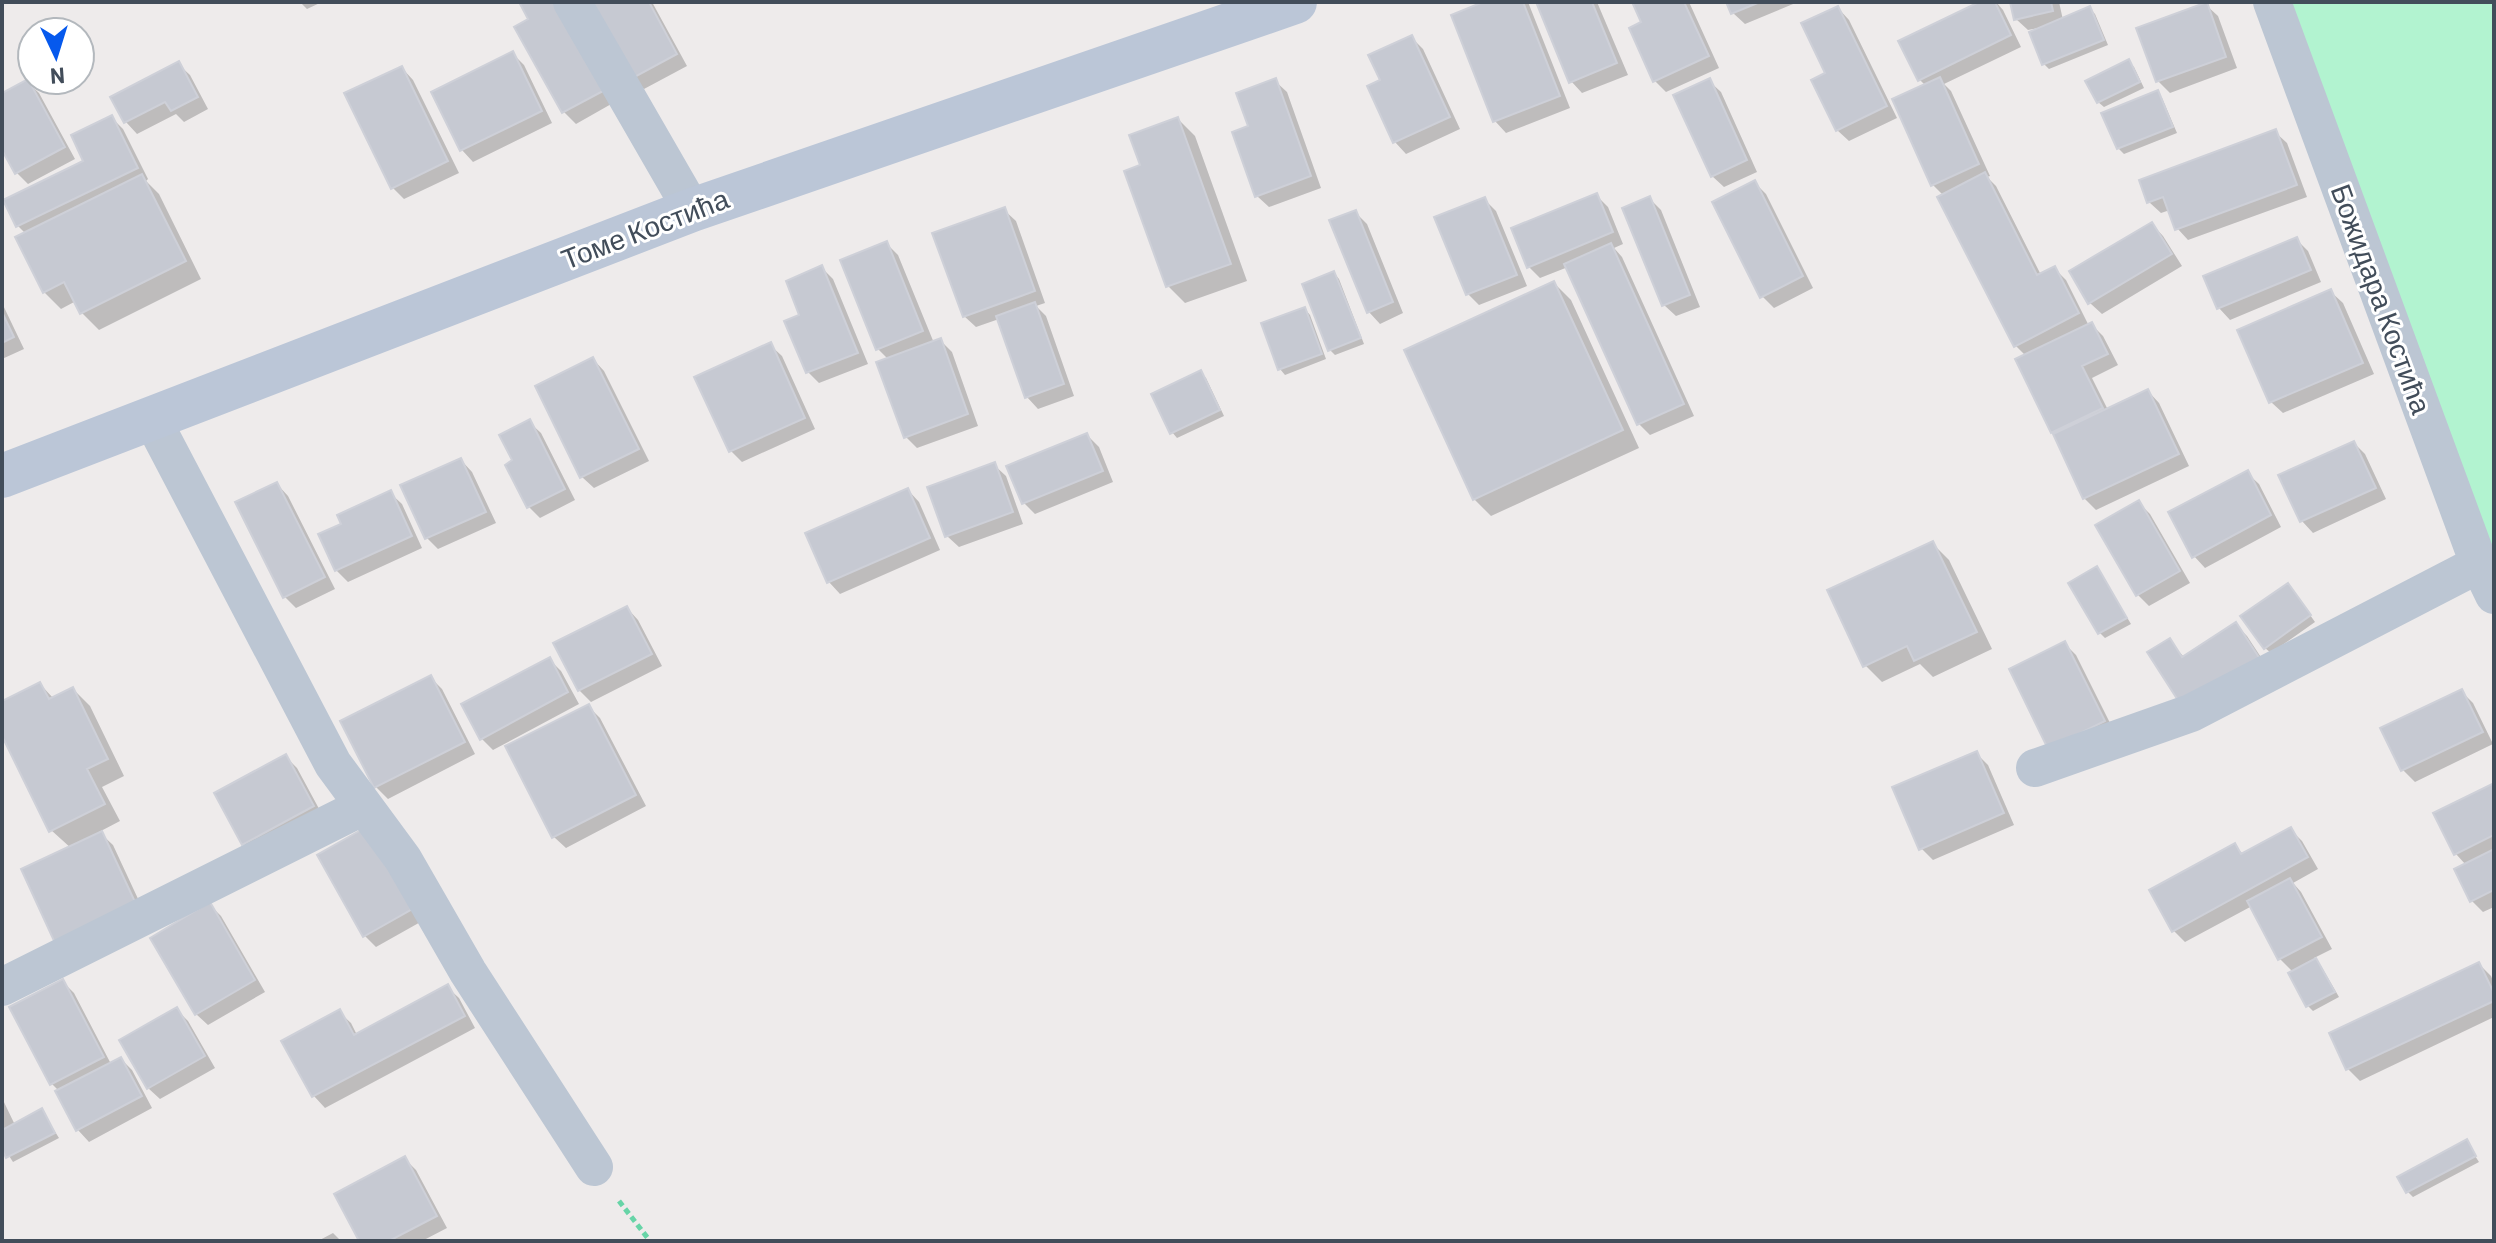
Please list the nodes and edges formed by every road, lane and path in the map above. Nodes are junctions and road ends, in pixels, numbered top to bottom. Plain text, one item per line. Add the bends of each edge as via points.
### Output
1 (572, 2) edge
2 (1295, 2) edge
3 (2272, 2) edge
4 (692, 210) junction
5 (152, 419) junction
6 (2, 476) edge
7 (2487, 580) edge
8 (2035, 768) dead end
9 (364, 806) junction
10 (2, 987) edge
11 (594, 1167) dead end

1 - 4 street
2 - 4 street, Томе Костића
3 - 7 street, Божидара Костића
4 - 5 street, Томе Костића
5 - 6 street, Томе Костића
5 - 9 street via 333,764
7 - 8 street via 2191,713
9 - 10 street
9 - 11 street via 403,859 468,972

